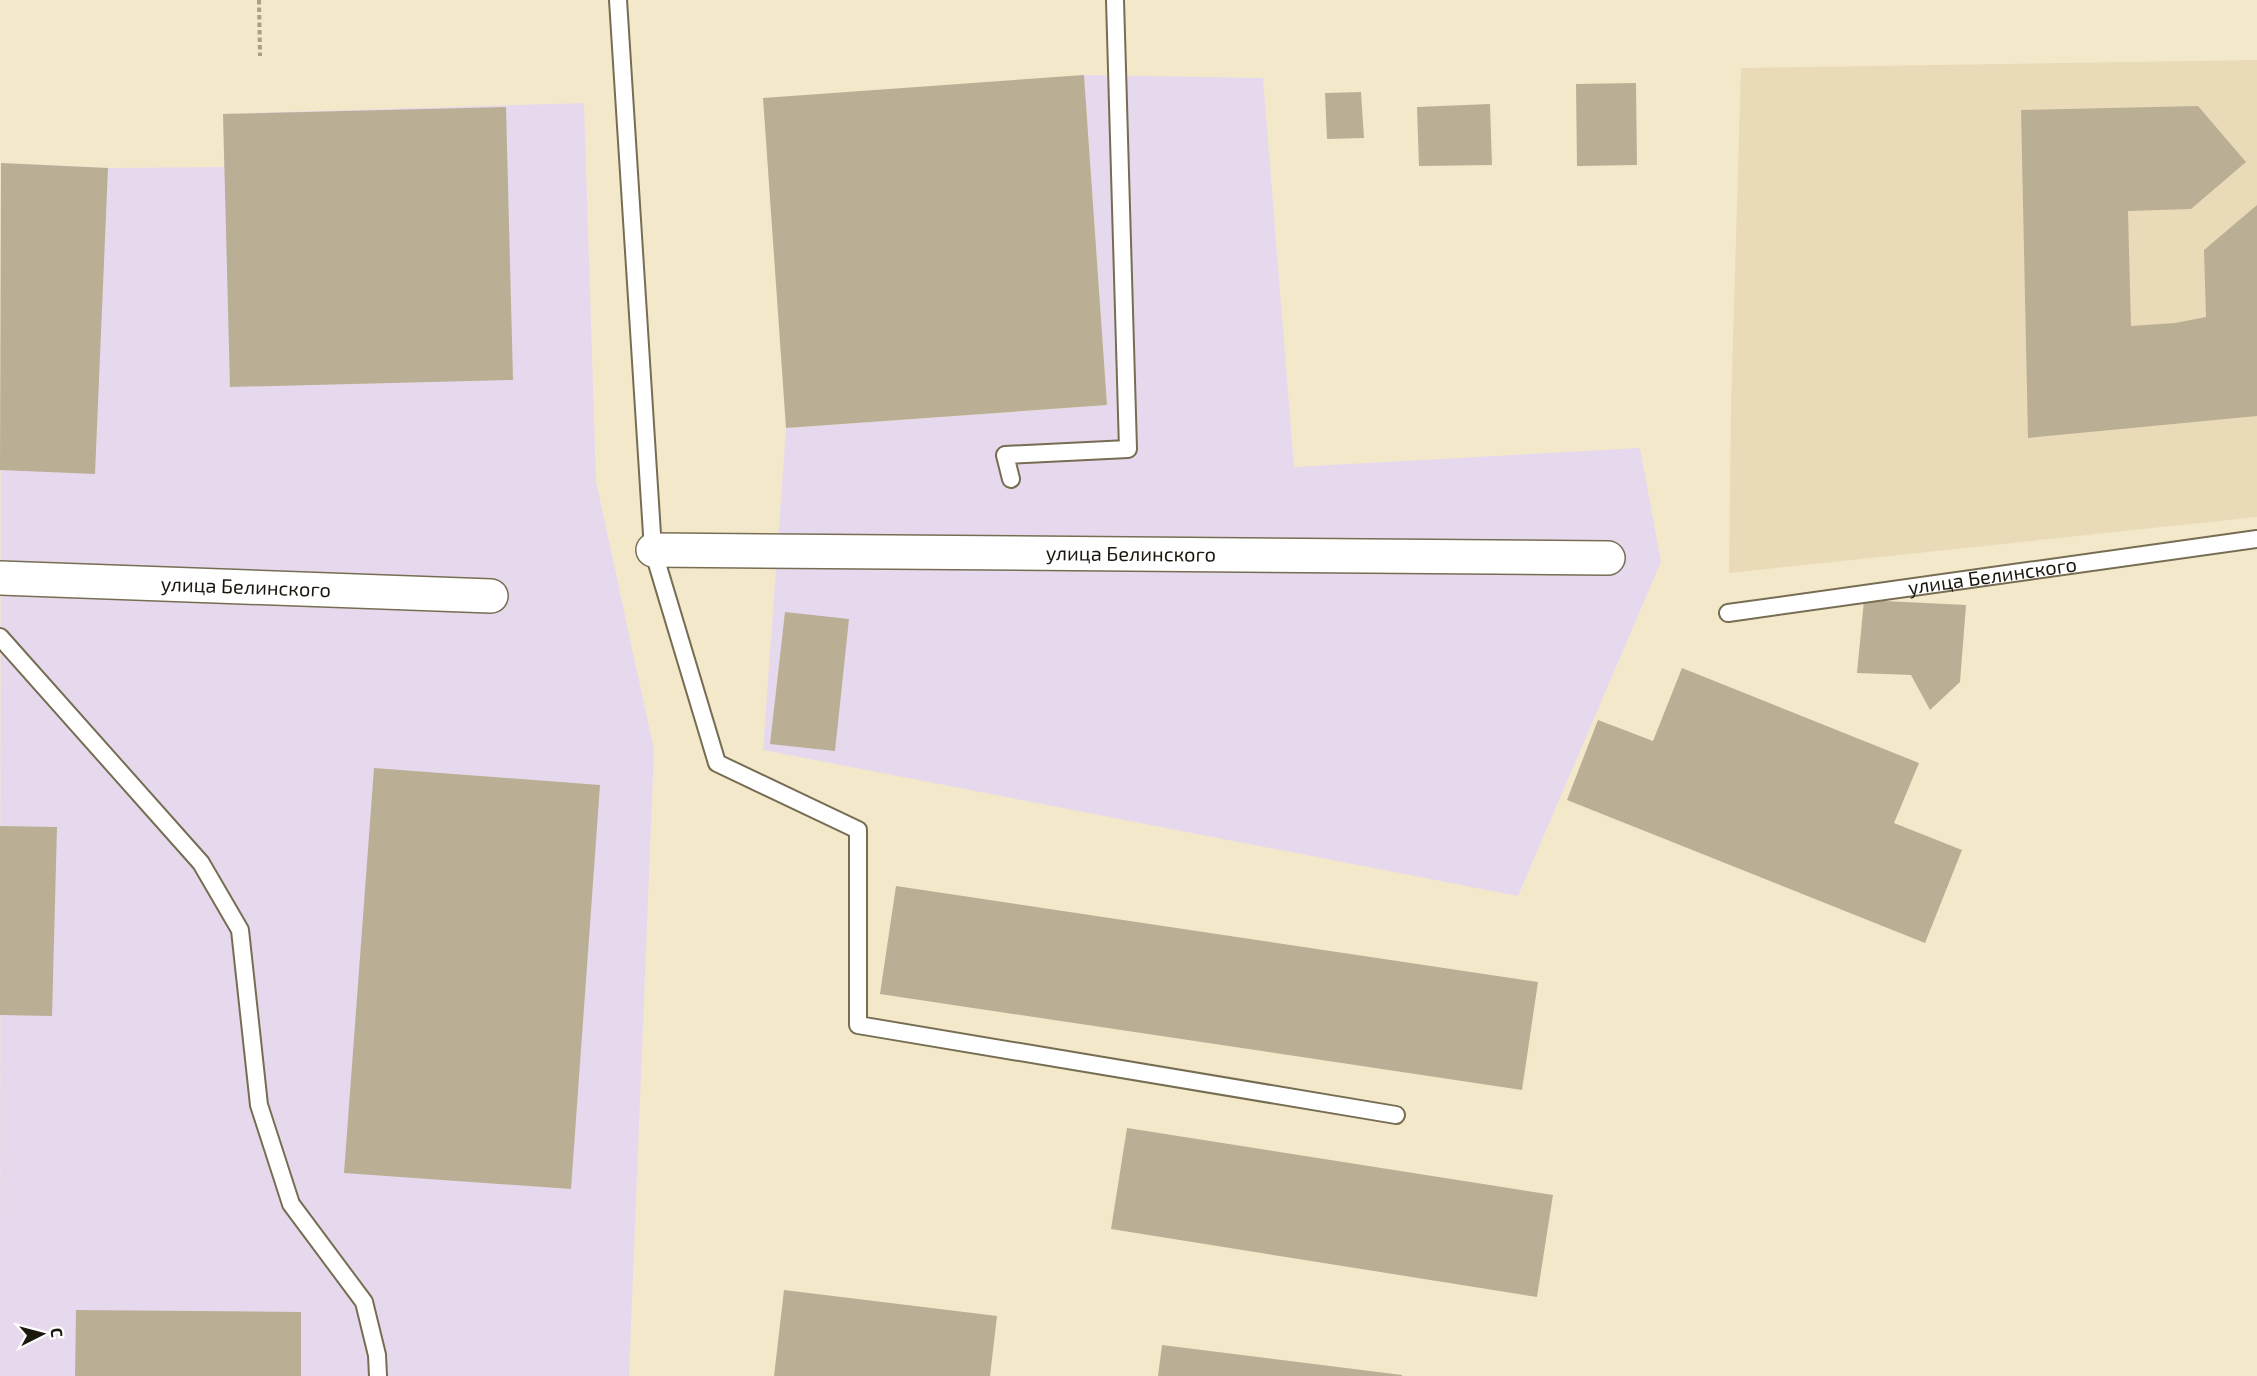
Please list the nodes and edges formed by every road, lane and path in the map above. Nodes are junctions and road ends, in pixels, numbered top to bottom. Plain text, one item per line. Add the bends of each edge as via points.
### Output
1 (259, 0) edge
2 (618, 0) edge
3 (1115, 0) edge
4 (260, 56) dead end
5 (1011, 479) dead end
6 (2257, 540) edge
7 (653, 550) junction
8 (1608, 558) dead end
9 (0, 578) edge
10 (491, 596) dead end
11 (1728, 612) dead end
12 (0, 638) edge
13 (1396, 1115) dead end
14 (378, 1376) edge

1 - 4 path
2 - 7 lane
3 - 5 lane via 1128,449 1005,455
6 - 11 lane, улица Белинского
7 - 8 street, улица Белинского
7 - 13 lane via 717,763 858,830 858,1025
9 - 10 street, улица Белинского
12 - 14 lane via 201,862 240,930 259,1105 291,1204 364,1302

